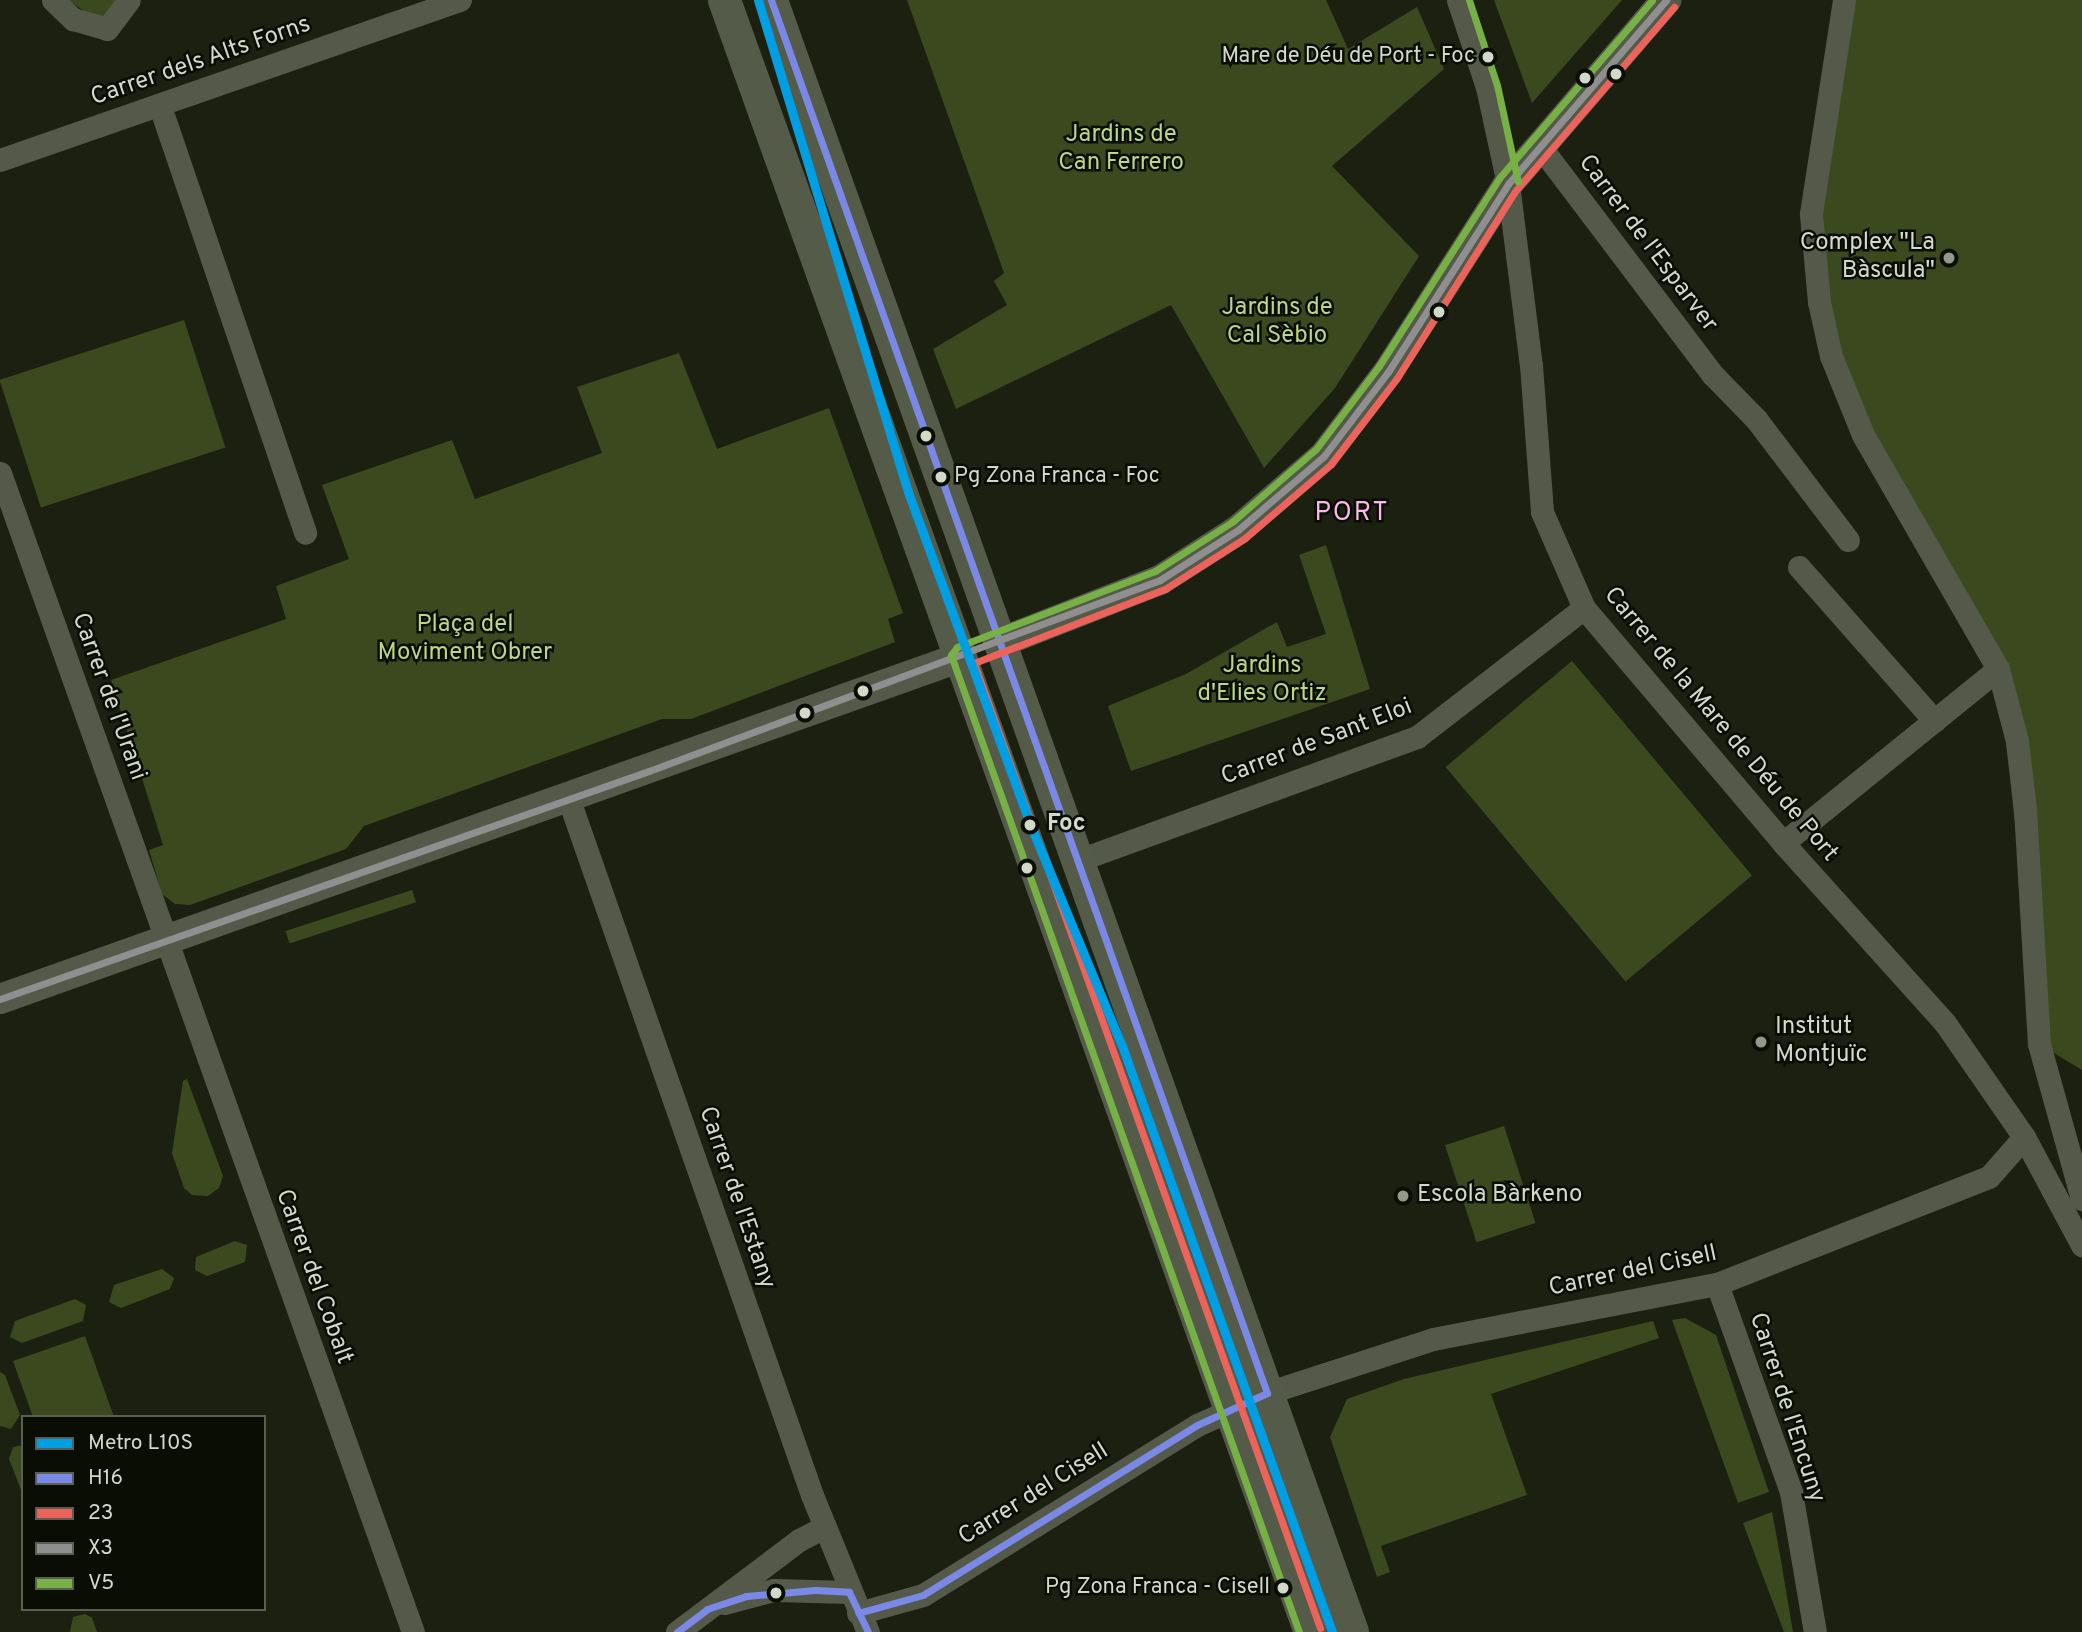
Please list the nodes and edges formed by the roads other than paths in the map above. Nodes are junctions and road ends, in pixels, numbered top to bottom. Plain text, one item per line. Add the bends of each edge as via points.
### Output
1 (54, 0) edge
2 (130, 0) edge
3 (724, 0) edge
4 (771, 0) edge
5 (1458, 0) edge
6 (1665, 0) edge
7 (1844, 0) edge
8 (445, 1) edge
9 (164, 118) dead end
10 (1539, 145) junction
11 (0, 160) edge
12 (1508, 184) junction
13 (0, 472) edge
14 (305, 533) dead end
15 (1848, 540) dead end
16 (1799, 567) dead end
17 (1584, 608) junction
18 (999, 643) junction
19 (961, 657) junction
20 (1997, 669) junction
21 (1935, 721) junction
22 (569, 800) junction
23 (1783, 843) junction
24 (1079, 860) junction
25 (166, 939) junction
26 (0, 999) edge
27 (2024, 1137) junction
28 (2082, 1199) edge
29 (2082, 1245) edge
30 (1717, 1284) junction
31 (1267, 1393) junction
32 (1233, 1409) junction
33 (825, 1527) junction
34 (707, 1609) junction
35 (858, 1612) edge
36 (413, 1632) edge
37 (677, 1632) edge
38 (1310, 1632) edge
39 (1352, 1632) edge
40 (1815, 1632) edge

1 - 2 street via 73,19 107,29
3 - 19 main road
4 - 18 main road
5 - 12 street, Carrer de la Mare de Déu de Port via 1487,88
6 - 10 street
7 - 20 street via 1811,214 1819,302 1830,356 1875,458
8 - 11 street, Carrer dels Alts Forns
9 - 14 street
10 - 12 street
10 - 15 street, Carrer de l'Esparver via 1713,375 1756,419
12 - 17 street, Carrer de la Mare de Déu de Port via 1531,365 1542,512
12 - 18 street via 1388,372 1324,456 1238,530 1160,579
13 - 25 street, Carrer de l'Urani
16 - 21 street
17 - 23 street, Carrer de la Mare de Déu de Port
17 - 24 street, Carrer de Sant Eloi via 1417,737
18 - 19 main road
18 - 24 main road
19 - 22 street
19 - 32 main road
20 - 21 street
20 - 28 street via 2017,741 2025,809 2039,1044
21 - 23 street
22 - 25 street
22 - 33 street, Carrer de l'Estany
23 - 27 street, Carrer de la Mare de Déu de Port via 1945,1023
24 - 31 main road
25 - 26 street
25 - 36 street, Carrer del Cobalt
27 - 29 street, Carrer de la Mare de Déu de Port
27 - 30 street, Carrer del Cisell via 1989,1177
30 - 31 street, Carrer del Cisell via 1433,1339
30 - 40 street, Carrer de l'Encuny via 1791,1492
31 - 32 main road
31 - 39 main road
32 - 35 street, Carrer del Cisell via 1197,1425 923,1595
32 - 38 main road
33 - 34 street via 799,1540
33 - 35 street, Carrer de l'Estany
34 - 35 street, Carrer del Cisell via 774,1590
34 - 37 street

